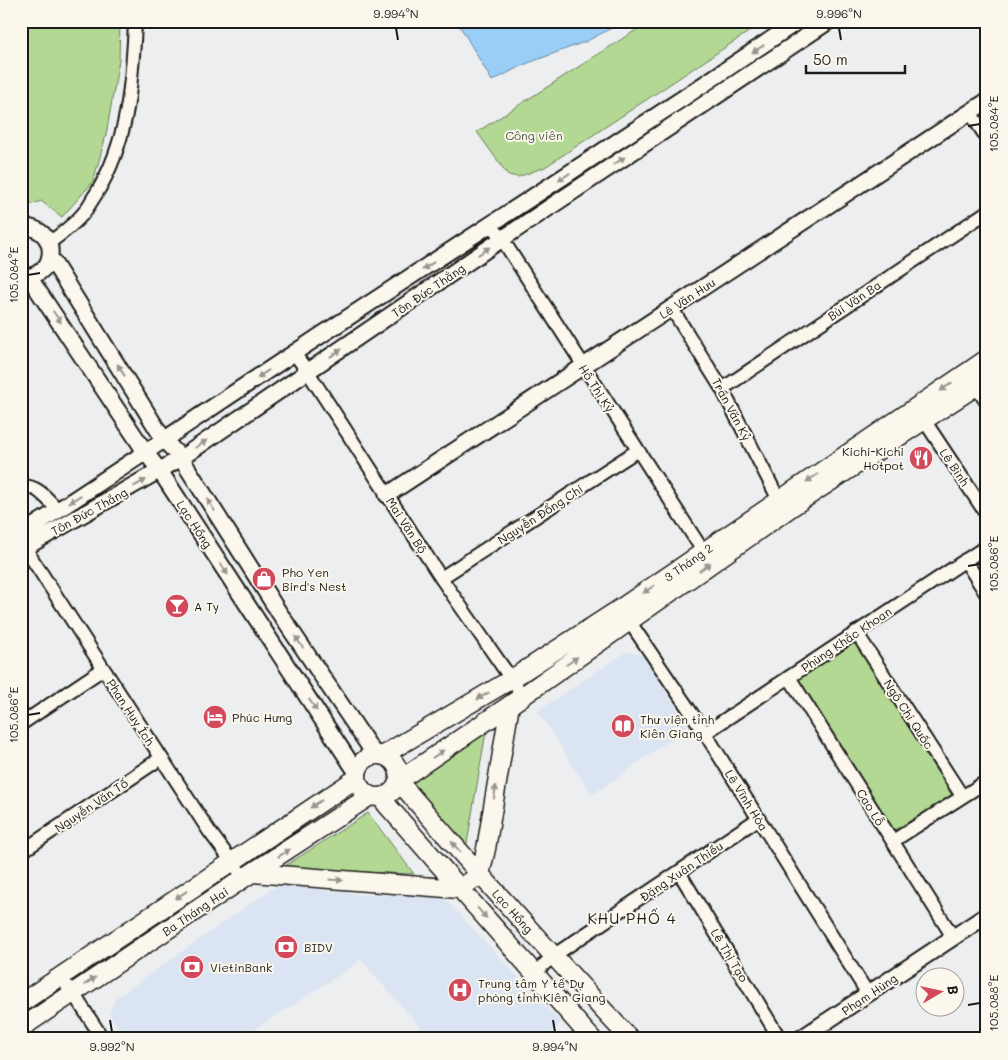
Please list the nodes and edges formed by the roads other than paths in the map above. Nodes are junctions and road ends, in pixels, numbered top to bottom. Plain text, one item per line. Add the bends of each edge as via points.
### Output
1 (798, 21) edge
2 (829, 21) edge
3 (135, 24) dead end
4 (987, 101) edge
5 (970, 112) junction
6 (987, 138) edge
7 (987, 212) edge
8 (491, 225) junction
9 (21, 228) edge
10 (502, 238) junction
11 (50, 250) junction
12 (25, 277) edge
13 (672, 309) junction
14 (294, 353) junction
15 (987, 359) edge
16 (584, 366) junction
17 (308, 372) junction
18 (981, 383) edge
19 (722, 389) junction
20 (987, 403) edge
21 (906, 414) junction
22 (924, 420) junction
23 (164, 440) junction
24 (638, 450) junction
25 (146, 453) junction
26 (181, 458) junction
27 (160, 471) junction
28 (21, 486) edge
29 (387, 495) junction
30 (786, 503) junction
31 (58, 510) junction
32 (987, 515) edge
33 (22, 544) edge
34 (987, 546) edge
35 (704, 551) junction
36 (965, 560) junction
37 (441, 578) junction
38 (987, 595) edge
39 (278, 611) junction
40 (625, 614) junction
41 (260, 623) junction
42 (856, 632) junction
43 (103, 669) junction
44 (789, 677) junction
45 (510, 680) junction
46 (516, 700) junction
47 (21, 724) edge
48 (705, 733) junction
49 (379, 755) junction
50 (161, 758) junction
51 (357, 776) junction
52 (987, 781) edge
53 (398, 782) junction
54 (376, 796) junction
55 (962, 796) junction
56 (758, 819) junction
57 (893, 842) junction
58 (21, 852) edge
59 (230, 861) junction
60 (679, 872) junction
61 (480, 875) junction
62 (248, 876) junction
63 (459, 889) junction
64 (987, 915) edge
65 (953, 937) junction
66 (553, 956) junction
67 (535, 973) junction
68 (60, 977) junction
69 (73, 993) junction
70 (868, 994) junction
71 (21, 1003) edge
72 (21, 1028) edge
73 (103, 1039) edge
74 (592, 1039) edge
75 (630, 1039) edge
76 (780, 1039) edge
77 (800, 1039) edge

1 -> 8 street, Tôn Đức Thắng
10 -> 2 street, Tôn Đức Thắng
3 - 11 street via 128,109 116,155 82,216
4 - 5 street, Lê Văn Hưu
5 - 6 street
5 - 13 street, Lê Văn Hưu
7 - 19 street, Bùi Văn Ba
8 - 10 street, Hồ Thị Kỷ
8 -> 14 street, Tôn Đức Thắng
9 - 11 street, Lạc Hồng via 39,230
10 - 16 street, Hồ Thị Kỷ
17 -> 10 street, Tôn Đức Thắng
11 - 12 street via 47,266 41,272
23 -> 11 street, Lạc Hồng
12 -> 25 street, Lạc Hồng
13 - 16 street, Lê Văn Hưu
13 - 19 street, Trần Văn Kỷ
14 - 17 street, Mai Văn Bộ
14 -> 23 street, Tôn Đức Thắng
15 -> 21 main road, 3 Tháng 2
16 - 24 street, Hồ Thị Kỷ
16 - 29 street, Lê Văn Hưu
26 -> 17 street, Tôn Đức Thắng
17 - 29 street, Mai Văn Bộ
18 - 20 street
18 - 22 main road, 3 Tháng 2
19 - 30 street, Trần Văn Kỷ
21 - 22 street
21 -> 30 main road, 3 Tháng 2
22 - 30 main road, 3 Tháng 2
22 - 32 street, Lê Bình
23 - 25 street, Tôn Đức Thắng
23 - 26 street, Lạc Hồng
24 - 35 street, Hồ Thị Kỷ
24 - 37 street, Nguyễn Đổng Chi
25 - 27 street, Lạc Hồng
25 -> 31 street, Tôn Đức Thắng
26 - 27 street, Tôn Đức Thắng
39 -> 26 street, Lạc Hồng
33 -> 27 street, Tôn Đức Thắng
27 -> 41 street, Lạc Hồng
28 - 31 street via 39,490
29 - 37 street, Mai Văn Bộ
30 - 35 main road, 3 Tháng 2
40 -> 30 main road, 3 Tháng 2
31 - 33 street, Tôn Đức Thắng
33 - 43 street, Phan Huy Ích
34 - 36 street, Phùng Khắc Khoan
35 -> 40 main road, 3 Tháng 2
36 - 38 street
36 - 42 street, Phùng Khắc Khoan
37 - 45 street, Mai Văn Bộ
39 - 41 street
49 -> 39 street, Lạc Hồng
40 - 45 main road, 3 Tháng 2
46 -> 40 main road, 3 Tháng 2
40 - 48 street, Lê Vĩnh Hòa
41 -> 51 street, Lạc Hồng
42 - 44 street, Phùng Khắc Khoan
42 - 55 street, Ngô Chí Quốc
43 - 47 street
43 - 50 street, Phan Huy Ích
44 - 48 street, Phùng Khắc Khoan
44 - 57 street, Cao Lỗ
45 - 46 street, Mai Văn Bộ
45 -> 49 main road, 3 Tháng 2
53 -> 46 main road, 3 Tháng 2
61 -> 46 main road
48 - 56 street, Lê Vĩnh Hòa
49 - 51 main road via 369,756 361,763
49 - 53 main road via 396,765
50 - 58 street, Nguyễn Văn Tố
50 - 59 street, Phan Huy Ích
51 - 54 main road via 361,789
51 -> 59 main road, Ba Tháng Hai
52 - 55 street
53 - 54 main road via 392,792
61 -> 53 main road, Lạc Hồng
62 -> 54 main road, Ba Tháng Hai
54 - 63 main road, Lạc Hồng
55 - 57 street
56 - 60 street, Đặng Xuân Thiều
56 - 70 street, Lê Vĩnh Hòa
57 - 65 street, Cao Lỗ
59 - 62 street, Phan Huy Ích
59 -> 68 main road, Ba Tháng Hai
60 - 66 street, Đặng Xuân Thiều
60 - 76 street, Lê Thị Tạo
61 - 63 main road
61 - 66 main road, Lạc Hồng
62 -> 63 main road
69 -> 62 main road, Ba Tháng Hai
63 -> 67 main road, Lạc Hồng
64 - 65 street, Phạm Hùng
65 - 70 street, Phạm Hùng
66 - 67 street, Đặng Xuân Thiều
66 - 75 main road, Lạc Hồng
67 - 74 main road, Lạc Hồng
68 - 69 street
68 - 71 main road, Ba Tháng Hai
69 - 72 main road, Ba Tháng Hai
69 - 73 street
70 - 77 street, Phạm Hùng

